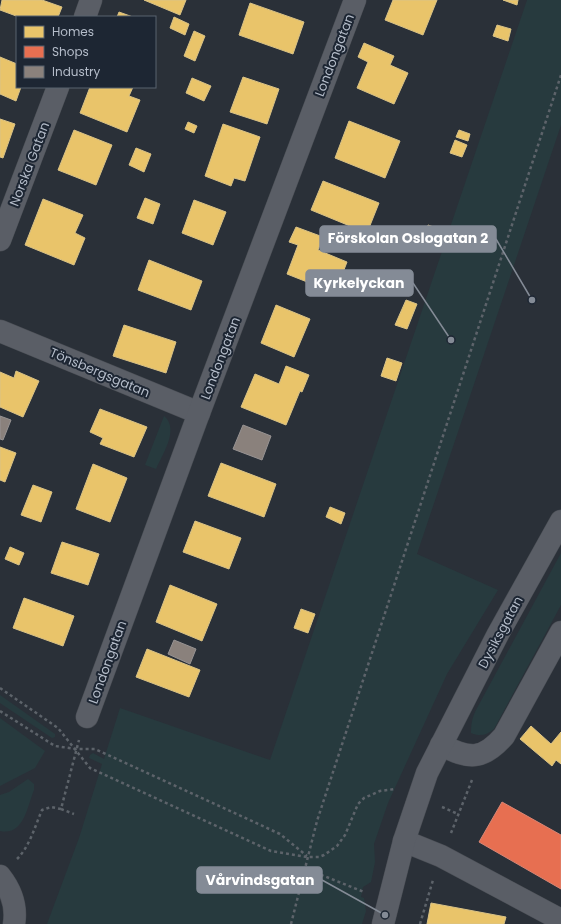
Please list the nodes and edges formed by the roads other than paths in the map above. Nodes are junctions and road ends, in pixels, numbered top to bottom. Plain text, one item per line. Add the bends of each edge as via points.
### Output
1 (92, 0) edge
2 (355, 0) edge
3 (85, 16) edge
4 (58, 88) edge
5 (0, 240) edge
6 (0, 331) edge
7 (199, 413) junction
8 (561, 521) edge
9 (561, 632) edge
10 (87, 717) dead end
11 (440, 745) junction
12 (404, 841) junction
13 (0, 876) edge
14 (561, 920) edge
15 (14, 924) edge
16 (383, 924) edge

1 - 3 street
2 - 7 street, Londongatan
4 - 5 street, Norska Gatan
6 - 7 street, Tönsbergsgatan
7 - 10 street, Londongatan
8 - 11 street, Dysiksgatan
9 - 11 street via 504,736 494,748 468,756
11 - 12 street, Dysiksgatan via 418,795
12 - 14 street via 441,856
12 - 16 street, Dysiksgatan
13 - 15 street via 10,890 14,904

